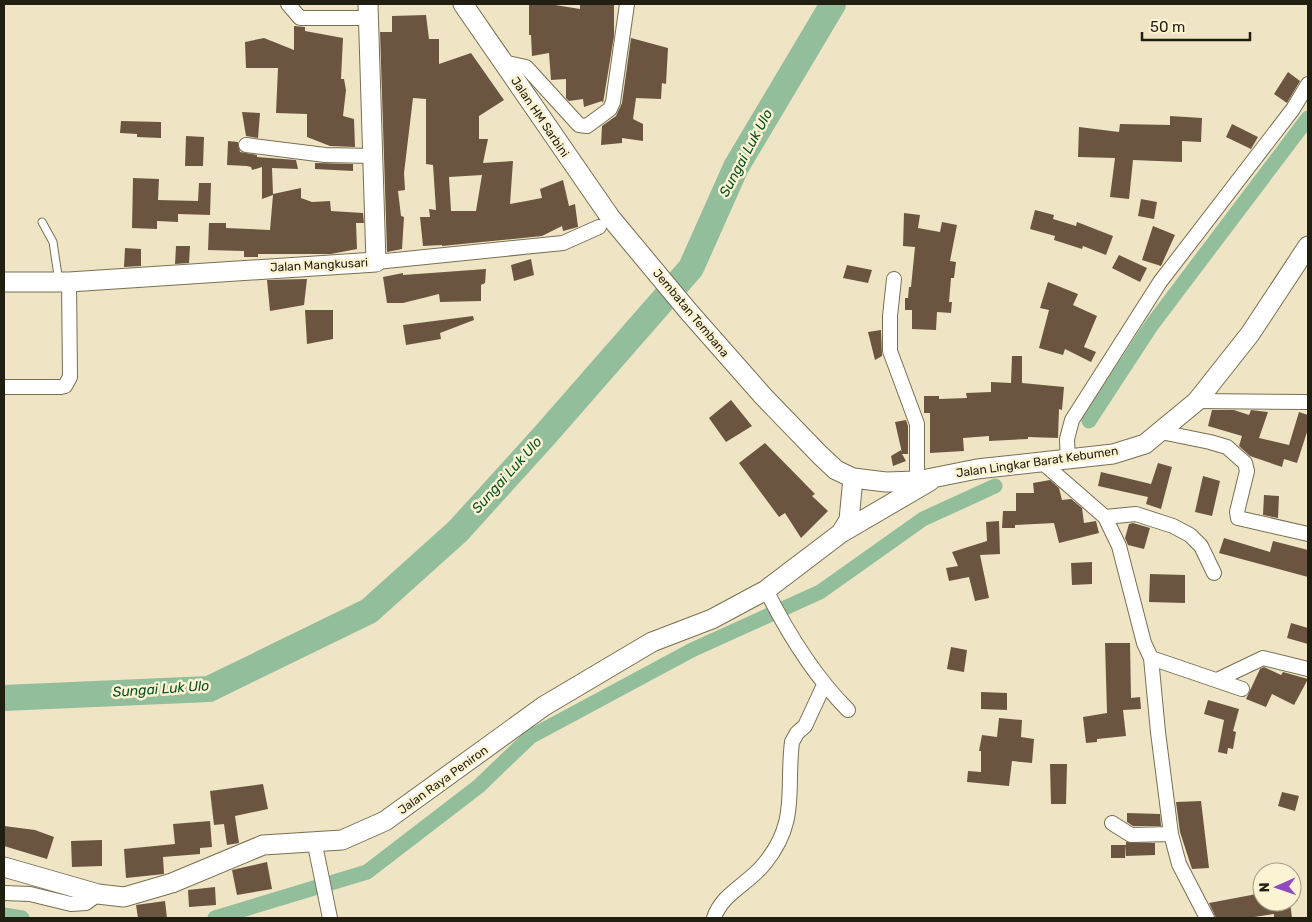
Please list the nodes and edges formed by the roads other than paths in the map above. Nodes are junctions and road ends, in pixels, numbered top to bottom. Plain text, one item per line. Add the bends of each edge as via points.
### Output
1 (288, 4) edge
2 (463, 4) edge
3 (627, 4) edge
4 (368, 11) edge
5 (503, 62) junction
6 (1308, 84) edge
7 (246, 145) dead end
8 (373, 156) junction
9 (42, 222) dead end
10 (599, 227) dead end
11 (620, 229) joint
12 (1308, 246) edge
13 (376, 262) junction
14 (894, 279) dead end
15 (4, 282) edge
16 (64, 282) junction
17 (4, 387) edge
18 (763, 396) joint
19 (1197, 401) junction
20 (1308, 402) edge
21 (1161, 432) junction
22 (1068, 461) junction
23 (1042, 463) junction
24 (940, 476) junction
25 (853, 478) junction
26 (917, 482) junction
27 (1105, 518) junction
28 (841, 533) junction
29 (1308, 534) edge
30 (1214, 573) dead end
31 (766, 590) junction
32 (1151, 658) junction
33 (1308, 669) edge
34 (1217, 680) junction
35 (824, 685) junction
36 (1242, 689) dead end
37 (848, 710) dead end
38 (1112, 824) dead end
39 (1171, 834) junction
40 (314, 840) junction
41 (4, 867) edge
42 (4, 893) edge
43 (98, 894) junction
44 (329, 914) edge
45 (714, 918) edge
46 (1207, 918) edge

1 - 4 street via 300,18
2 - 5 main road, Jalan HM Sarbini
3 - 5 street via 614,102 610,109 587,126 579,125 526,67
4 - 8 main road, Jalan Mangkusari
5 - 11 main road, Jalan HM Sarbini
6 - 22 street via 1293,109 1160,282 1072,420 1067,439
7 - 8 street via 325,155
8 - 13 main road, Jalan Mangkusari
9 - 16 lane via 53,242
10 - 13 street via 563,243
11 - 18 main road, Jembatan Tembana
12 - 19 main road, Jalan Lingkar Barat Kebumen via 1250,334
13 - 16 main road, Jalan Mangkusari
14 - 26 street via 890,352 917,424
15 - 16 main road, Jalan Mangkusari
16 - 17 street via 68,382 61,387
18 - 25 main road, Jalan Lingkar Barat Kebumen via 830,465
19 - 20 street
19 - 21 main road, Jalan Lingkar Barat Kebumen
21 - 22 main road, Jalan Lingkar Barat Kebumen via 1145,444 1113,454 1090,455
21 - 29 street via 1227,448 1245,463 1238,518
22 - 23 main road, Jalan Lingkar Barat Kebumen
23 - 24 main road, Jalan Lingkar Barat Kebumen
23 - 27 street
24 - 26 main road, Jalan Lingkar Barat Kebumen
24 - 28 main road, Jalan Raya Peniron
25 - 26 main road, Jalan Lingkar Barat Kebumen
25 - 28 main road via 849,520
27 - 30 street via 1136,514 1173,526 1190,535 1201,546
27 - 32 street via 1119,546 1144,644
28 - 31 main road, Jalan Raya Peniron
31 - 35 street via 786,630
31 - 40 main road, Jalan Raya Peniron via 712,619 652,642 544,706 385,822 342,840
32 - 34 street
32 - 39 street
33 - 34 street via 1262,658
34 - 36 street
35 - 37 street
35 - 45 street via 805,726 792,742 789,813 781,838 764,865 724,900
38 - 39 street via 1134,836
39 - 46 street via 1179,864
40 - 43 main road, Jalan Raya Peniron via 263,845 146,892 124,897
40 - 44 street
41 - 43 main road, Jalan Raya Peniron
42 - 43 street via 30,894 71,904 86,903

